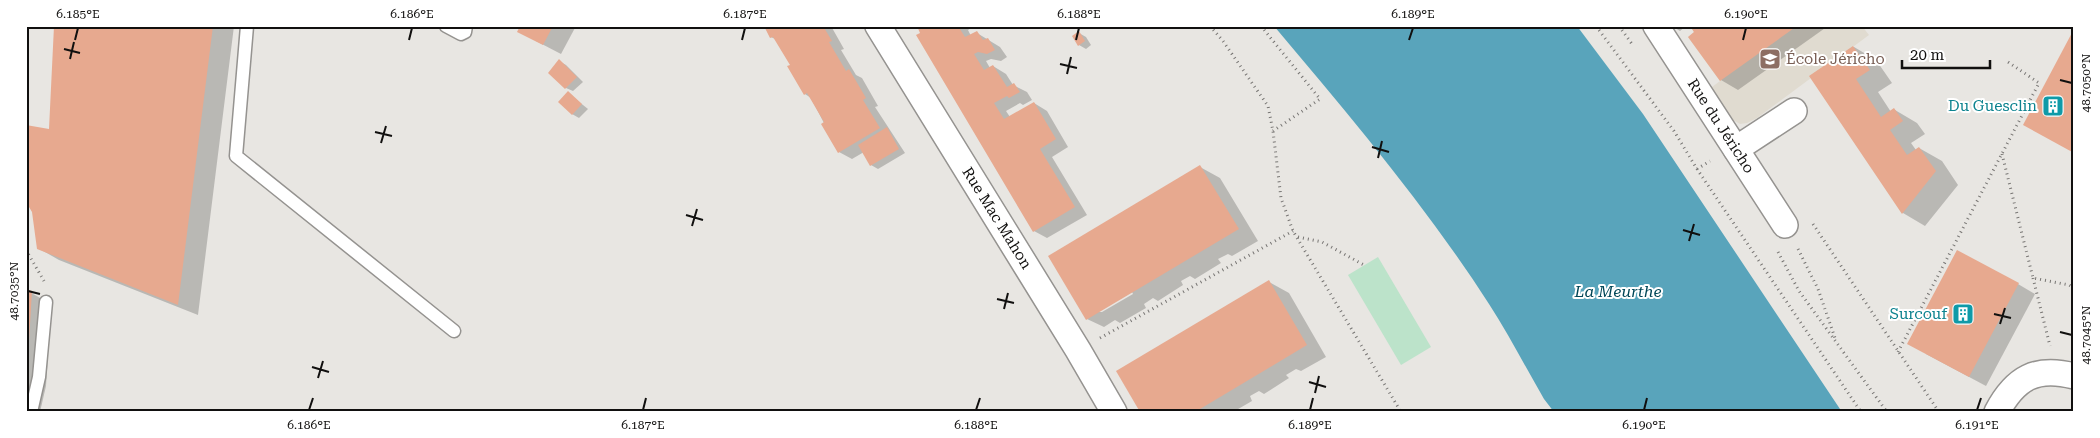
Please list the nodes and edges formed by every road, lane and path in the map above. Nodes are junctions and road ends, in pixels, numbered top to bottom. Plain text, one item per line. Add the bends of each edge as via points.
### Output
1 (248, 26) edge
2 (446, 26) edge
3 (466, 26) edge
4 (878, 26) edge
5 (1210, 26) edge
6 (1261, 26) edge
7 (1596, 26) edge
8 (1656, 26) edge
9 (2008, 62) dead end
10 (1794, 111) dead end
11 (1274, 131) junction
12 (1736, 149) junction
13 (2002, 154) junction
14 (1710, 161) dead end
15 (1697, 169) junction
16 (1810, 220) dead end
17 (1785, 225) joint
18 (1294, 231) junction
19 (1297, 236) junction
20 (26, 250) edge
21 (1364, 265) dead end
22 (2033, 278) junction
23 (2074, 288) edge
24 (46, 302) joint
25 (454, 331) dead end
26 (1078, 350) junction
27 (1898, 352) junction
28 (2065, 375) edge
29 (31, 412) edge
30 (1114, 412) edge
31 (1401, 412) edge
32 (1861, 412) edge
33 (1887, 412) edge
34 (1939, 412) edge
35 (1998, 412) edge

1 - 25 lane via 236,156
2 - 3 lane via 460,34 465,32
4 - 26 street, Rue Mac Mahon
5 - 11 path via 1268,106
6 - 11 path via 1320,99
7 - 15 path via 1674,131
8 - 12 street, Rue du Jéricho
9 - 13 path via 2039,83
10 - 12 street
11 - 18 path via 1281,198
12 - 17 street, Rue du Jéricho
13 - 22 path
13 - 27 path
14 - 15 path
15 - 32 path
16 - 27 path
17 - 33 path via 1818,289 1836,341
18 - 19 path
18 - 26 path
19 - 21 path via 1322,242
19 - 31 path
20 - 24 path via 44,281
22 - 23 path
22 - 28 path
24 - 29 lane via 39,377
26 - 30 street, Rue Mac Mahon
27 - 34 path
28 - 35 street via 2030,375 2014,388

